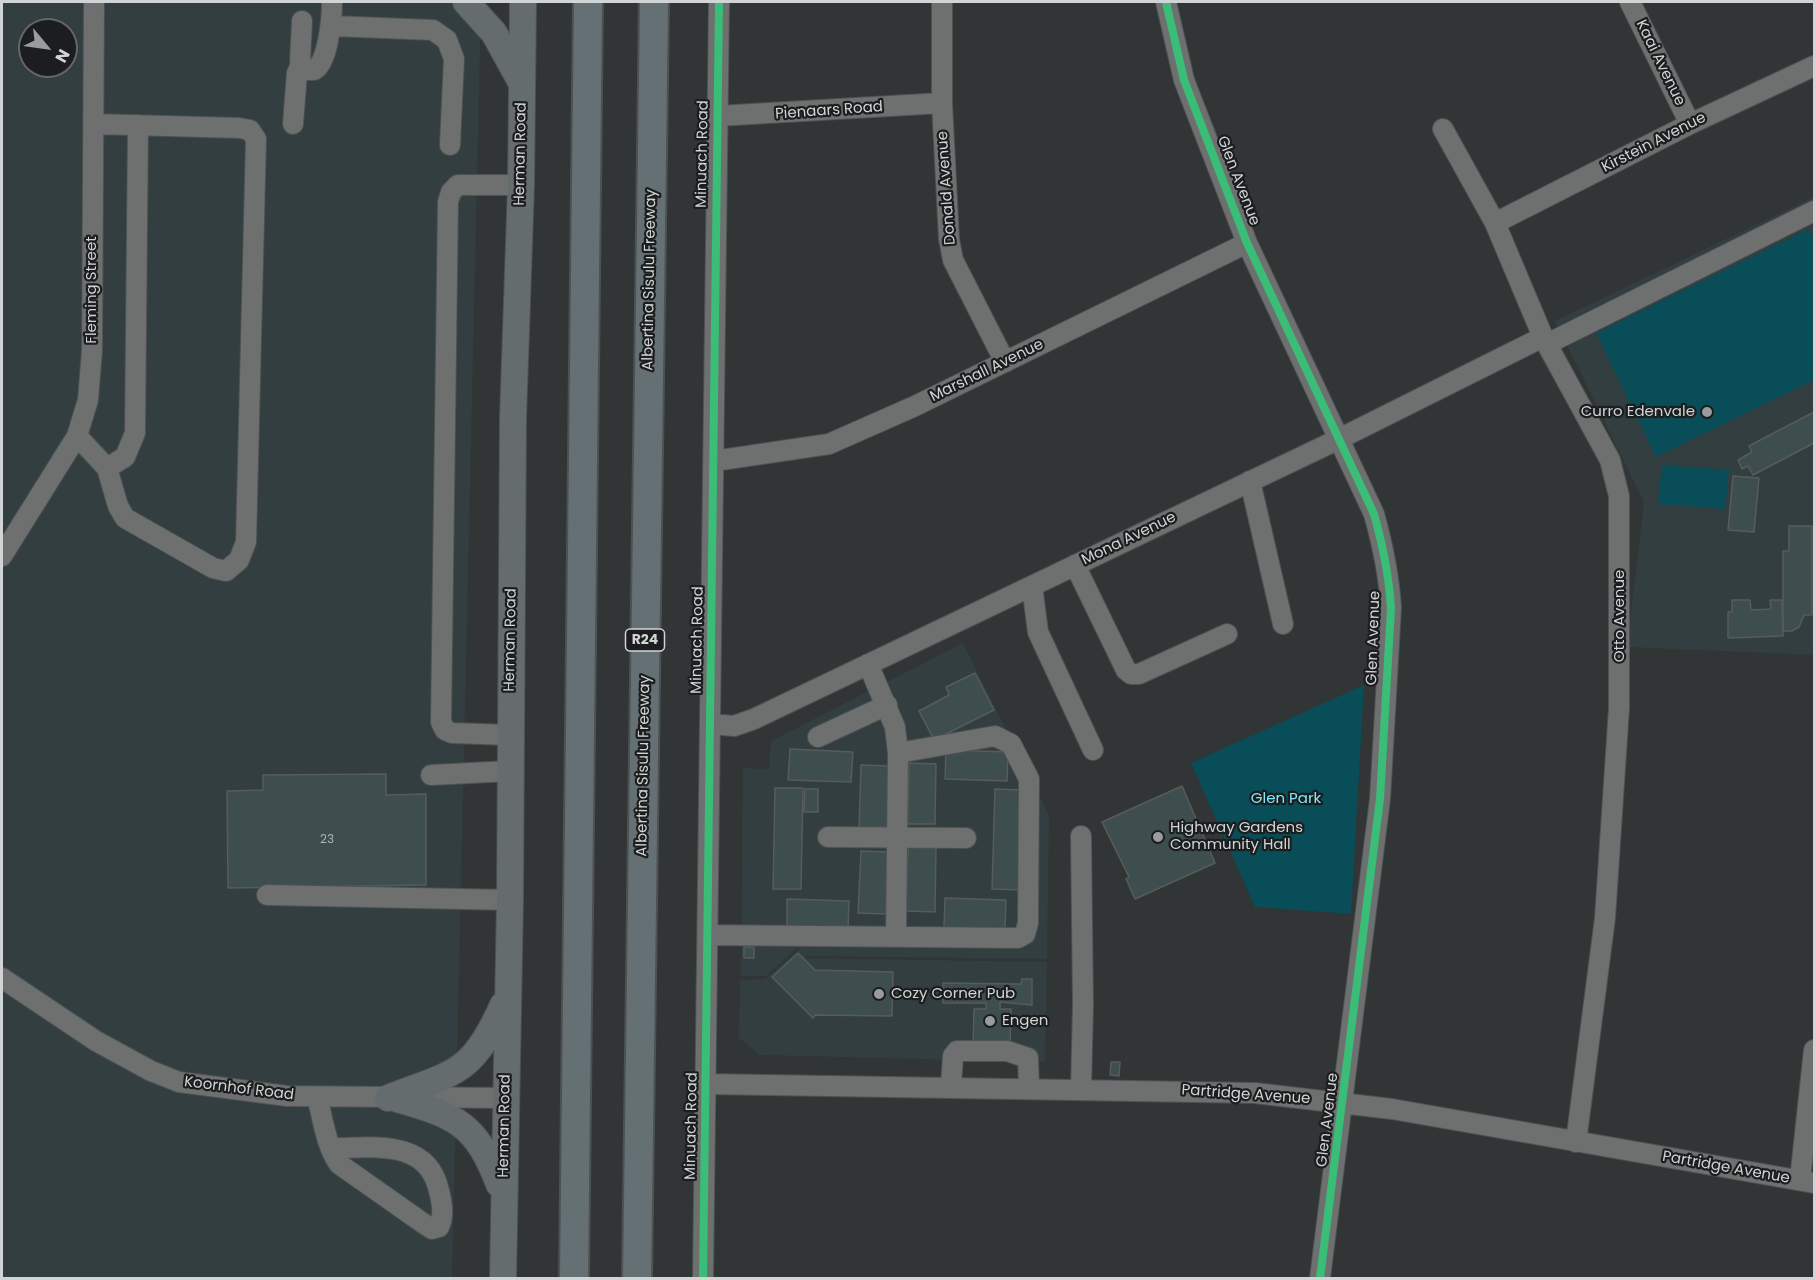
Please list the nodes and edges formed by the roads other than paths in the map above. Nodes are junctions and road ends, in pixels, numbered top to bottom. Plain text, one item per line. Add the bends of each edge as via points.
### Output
1 (94, 2) edge
2 (332, 2) edge
3 (466, 2) edge
4 (523, 2) edge
5 (588, 2) edge
6 (654, 2) edge
7 (719, 2) edge
8 (942, 2) edge
9 (1166, 2) edge
10 (1630, 2) edge
11 (302, 21) dead end
12 (332, 26) junction
13 (301, 65) junction
14 (1815, 66) edge
15 (523, 85) junction
16 (942, 103) junction
17 (717, 116) junction
18 (94, 124) junction
19 (293, 124) dead end
20 (1690, 124) junction
21 (138, 125) junction
22 (1443, 129) dead end
23 (450, 145) dead end
24 (521, 184) junction
25 (1815, 212) edge
26 (1495, 223) junction
27 (1247, 243) junction
28 (1545, 340) junction
29 (1005, 362) junction
30 (76, 436) junction
31 (1339, 439) junction
32 (714, 460) junction
33 (107, 468) junction
34 (1250, 481) junction
35 (2, 556) edge
36 (1075, 565) junction
37 (1032, 586) junction
38 (1283, 624) dead end
39 (1227, 634) dead end
40 (868, 664) junction
41 (887, 705) junction
42 (711, 724) junction
43 (510, 735) junction
44 (818, 737) dead end
45 (1093, 750) dead end
46 (898, 753) junction
47 (510, 771) junction
48 (431, 775) dead end
49 (1081, 836) dead end
50 (828, 837) dead end
51 (897, 838) junction
52 (966, 838) dead end
53 (267, 895) dead end
54 (510, 900) junction
55 (708, 935) junction
56 (896, 937) junction
57 (2, 978) edge
58 (507, 997) junction
59 (1815, 1050) edge
60 (706, 1084) junction
61 (951, 1086) junction
62 (1029, 1088) junction
63 (1081, 1089) junction
64 (317, 1097) junction
65 (505, 1098) junction
66 (393, 1099) junction
67 (1344, 1101) junction
68 (1576, 1142) junction
69 (331, 1148) junction
70 (1808, 1182) edge
71 (504, 1198) junction
72 (503, 1278) edge
73 (574, 1278) edge
74 (637, 1278) edge
75 (703, 1278) edge
76 (1320, 1278) edge

1 - 18 street, Fleming Street
2 - 12 street
3 - 15 main road via 494,33
4 - 15 main road, Herman Road
5 - 73 highway
6 - 74 highway, Albertina Sisulu Freeway / R24
7 - 17 street, Minuach Road
8 - 16 street, Donald Avenue
9 - 27 street, Glen Avenue via 1184,80
10 - 20 street, Kaai Avenue
11 - 13 street
12 - 13 street via 322,64 314,70
12 - 23 street via 434,30 447,40 454,59
13 - 19 street
14 - 20 street, Kirstein Avenue
15 - 24 main road, Herman Road
16 - 17 street, Pienaars Road
16 - 29 street, Donald Avenue via 946,223 953,260
17 - 32 street, Minuach Road
18 - 21 street
18 - 30 street, Fleming Street via 91,375 88,400
20 - 26 street, Kirstein Avenue
21 - 33 street via 135,433 125,457
21 - 33 street via 239,128 250,130 256,139 246,543 239,560 226,571 213,568 125,518
22 - 26 street, Otto Avenue
24 - 43 main road, Herman Road via 513,418
24 - 43 street via 458,185 448,202 441,715 445,730
25 - 28 street, Mona Avenue
26 - 28 street, Otto Avenue
27 - 29 street, Marshall Avenue
27 - 31 street, Glen Avenue
28 - 31 street, Mona Avenue
28 - 68 street, Otto Avenue via 1610,460 1620,510 1619,708 1605,918
29 - 32 street, Marshall Avenue via 829,444
30 - 33 street
30 - 35 street, Fleming Street
31 - 34 street, Mona Avenue
31 - 67 street, Glen Avenue via 1377,525 1385,554 1391,608 1380,799
32 - 42 street, Minuach Road
34 - 36 street, Mona Avenue
34 - 38 street
36 - 37 street, Mona Avenue
36 - 39 street via 1131,674 1139,674
37 - 40 street, Mona Avenue
37 - 45 street via 1038,632
40 - 41 street
40 - 42 street, Mona Avenue via 743,723 724,727
41 - 44 street
41 - 46 street via 896,727
42 - 55 street, Minuach Road
43 - 47 main road, Herman Road
46 - 51 street
46 - 56 street via 1000,736 1011,744 1028,775 1028,922 1025,934 1018,938
47 - 48 street
47 - 54 main road, Herman Road
49 - 63 street
50 - 51 street
51 - 52 street
51 - 56 street
53 - 54 street
54 - 58 main road, Herman Road
55 - 56 street
55 - 60 street, Minuach Road
57 - 64 street, Koornhof Road via 96,1041 178,1082 242,1092
58 - 65 main road, Herman Road
58 - 66 main road via 485,1042 467,1063
59 - 70 street
60 - 61 street, Partridge Avenue
60 - 75 street, Minuach Road
61 - 62 street, Partridge Avenue
61 - 62 street via 953,1056 957,1051 1008,1051 1028,1058
62 - 63 street, Partridge Avenue
63 - 67 street, Partridge Avenue via 1255,1093
64 - 66 street, Koornhof Road
64 - 69 street
65 - 66 street, Koornhof Road
65 - 71 main road, Herman Road
66 - 71 main road via 442,1113 470,1131 488,1154
67 - 68 street, Partridge Avenue
67 - 76 street, Glen Avenue
68 - 70 street, Partridge Avenue
69 - 69 street via 344,1169 432,1229 438,1227 442,1219 438,1187 430,1167 419,1157 404,1149
71 - 72 main road, Herman Road

